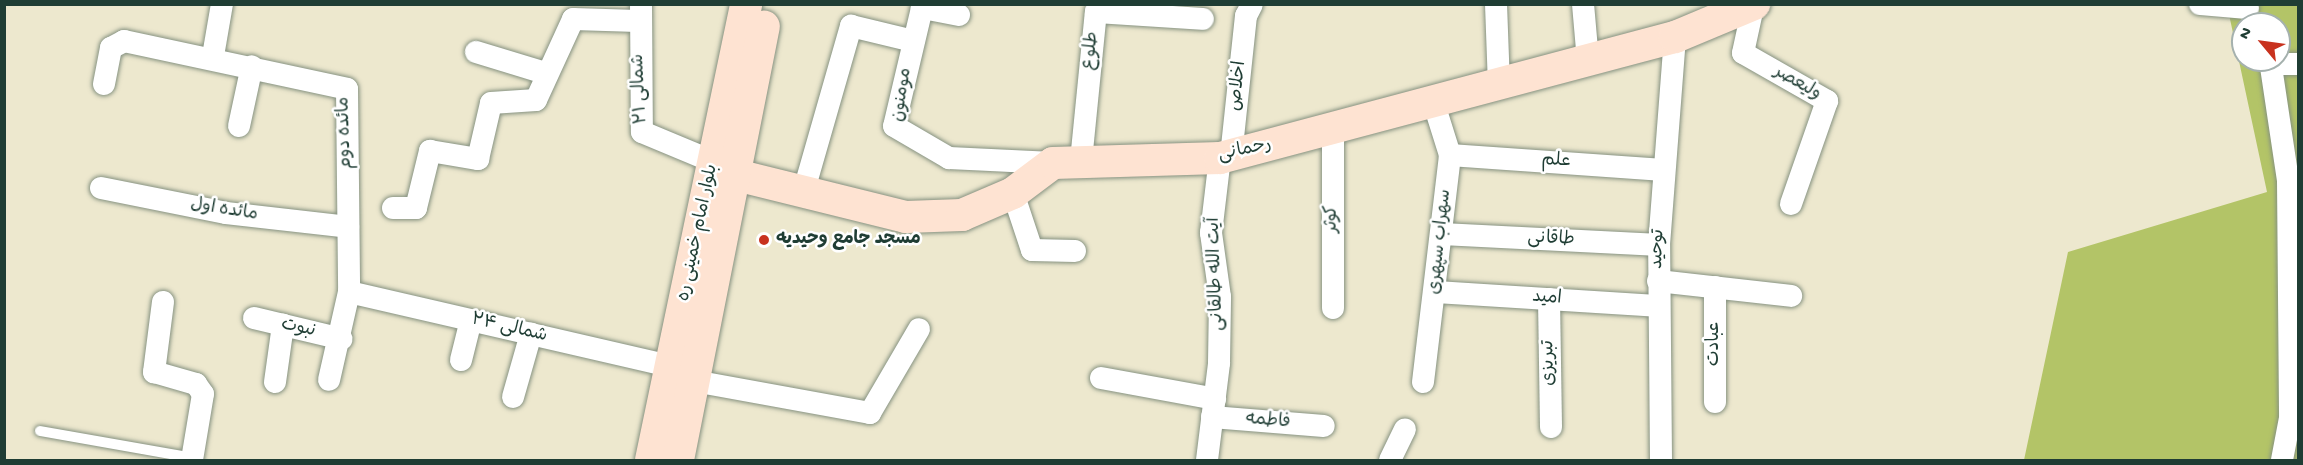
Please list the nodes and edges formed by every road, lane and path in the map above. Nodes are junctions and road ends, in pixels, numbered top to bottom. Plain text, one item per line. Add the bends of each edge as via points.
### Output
1 (222, 4) edge
2 (746, 4) edge
3 (768, 4) edge
4 (1496, 4) edge
5 (1583, 4) edge
6 (2200, 4) edge
7 (1753, 6) edge
8 (1249, 10) edge
9 (571, 12) edge
10 (2250, 12) edge
11 (639, 13) edge
12 (959, 15) dead end
13 (1203, 19) dead end
14 (1675, 37) junction
15 (913, 41) junction
16 (476, 52) dead end
17 (213, 56) junction
18 (1588, 62) junction
19 (252, 66) junction
20 (2272, 72) edge
21 (544, 73) junction
22 (104, 84) dead end
23 (1499, 86) junction
24 (1434, 104) junction
25 (239, 126) dead end
26 (1333, 130) junction
27 (1450, 154) junction
28 (1226, 157) junction
29 (1067, 162) junction
30 (725, 169) junction
31 (1663, 170) junction
32 (101, 188) dead end
33 (804, 190) junction
34 (1013, 193) junction
35 (1791, 204) dead end
36 (393, 208) dead end
37 (348, 227) junction
38 (1443, 234) junction
39 (1659, 245) junction
40 (1076, 251) dead end
41 (1658, 280) junction
42 (1715, 287) junction
43 (349, 292) junction
44 (1436, 292) junction
45 (1791, 296) dead end
46 (1549, 299) junction
47 (163, 302) dead end
48 (1657, 306) junction
49 (1333, 308) dead end
50 (254, 318) dead end
51 (471, 320) junction
52 (283, 325) junction
53 (919, 329) dead end
54 (531, 334) junction
55 (342, 339) junction
56 (461, 360) dead end
57 (682, 374) junction
58 (1101, 378) dead end
59 (329, 380) dead end
60 (275, 382) dead end
61 (1423, 382) dead end
62 (513, 397) dead end
63 (1715, 402) dead end
64 (1214, 408) junction
65 (1324, 426) dead end
66 (1551, 427) dead end
67 (1405, 429) dead end
68 (40, 431) dead end
69 (193, 459) edge
70 (651, 460) edge
71 (678, 460) edge
72 (1208, 460) edge
73 (1390, 460) edge
74 (1661, 460) edge
75 (2282, 460) edge

1 - 17 street
2 - 30 street, بلوار امام خمینی ره
3 - 30 street, بلوار امام خمینی ره
4 - 23 street
5 - 18 street
6 - 10 street
7 - 14 street, رحمانی
7 - 35 street, ولیعصر via 1743,53 1827,101
8 - 28 street, اخلاص
9 - 11 street
9 - 21 street
11 - 30 street, ۲۱ شمالی via 642,132
12 - 15 street, مومنون via 922,8
13 - 29 street, طلوع via 1096,12
14 - 18 street, رحمانی
14 - 31 street, توحید
15 - 29 street, مومنون via 894,126 949,158
15 - 33 street via 851,26
16 - 21 street
17 - 19 street, مائده دوم
17 - 22 street, مائده دوم via 124,41 111,48
18 - 23 street, رحمانی
19 - 25 street
19 - 37 street, مائده دوم via 347,89
20 - 75 street via 2288,181 2290,418
21 - 36 street via 536,100 491,103 478,159 430,151 416,208
23 - 24 street, رحمانی
24 - 26 street, رحمانی
24 - 27 street, سهراب سپهری
26 - 28 street, رحمانی
26 - 49 street, کوثر
27 - 31 street, علم
27 - 38 street, سهراب سپهری
28 - 29 street, رحمانی
28 - 64 street, آیت الله طالقانی via 1211,233 1220,297
29 - 34 street
30 - 33 street
30 - 57 street, بلوار امام خمینی ره
31 - 39 street, توحید
32 - 37 street, مائده اول via 226,213
33 - 34 street via 930,219 962,215
34 - 40 street via 1032,250
37 - 43 street, مائده دوم
38 - 39 street, طاقانی
38 - 44 street, سهراب سپهری
39 - 41 street, توحید
41 - 42 street
41 - 48 street, توحید
42 - 45 street
42 - 63 street, عبادت
43 - 51 street, ۲۴ شمالی
43 - 55 street, مائده دوم
44 - 46 street, امید
44 - 61 street, سهراب سپهری
46 - 48 street, امید
46 - 66 street, تبریزی
47 - 69 street via 154,372 196,384 203,394
48 - 74 street, توحید
50 - 52 street, نبوت
51 - 54 street, ۲۴ شمالی
51 - 56 street
52 - 55 street, نبوت
52 - 60 street
53 - 57 street, ۲۴ شمالی via 870,413
54 - 57 street, ۲۴ شمالی
54 - 62 street
55 - 59 street, مائده دوم
57 - 70 street, بلوار امام خمینی ره
57 - 71 street, بلوار امام خمینی ره
58 - 64 street, فاطمه
64 - 65 street, فاطمه
64 - 72 street, آیت الله طالقانی
67 - 73 street
68 - 69 lane

